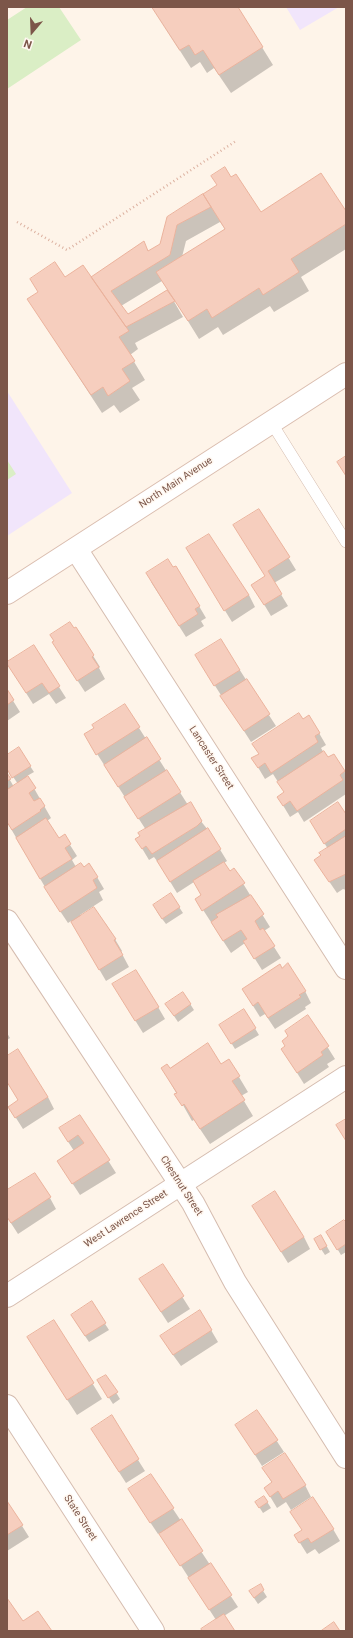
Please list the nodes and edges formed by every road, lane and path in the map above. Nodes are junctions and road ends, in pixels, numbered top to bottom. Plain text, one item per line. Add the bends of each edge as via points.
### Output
1 (236, 141) dead end
2 (17, 222) dead end
3 (346, 374) edge
4 (271, 422) junction
5 (346, 542) edge
6 (76, 549) junction
7 (7, 593) edge
8 (7, 921) edge
9 (346, 968) edge
10 (346, 1077) edge
11 (179, 1184) junction
12 (7, 1296) edge
13 (7, 1406) edge
14 (346, 1458) edge
15 (153, 1631) edge

1 - 2 path via 66,250
3 - 4 street, North Main Avenue
4 - 5 lane
4 - 6 street, North Main Avenue
6 - 7 street, North Main Avenue
6 - 9 street, Lancaster Street
8 - 11 street, Chestnut Street
10 - 11 street, West Lawrence Street
11 - 12 street, West Lawrence Street
11 - 14 street, Chestnut Street via 200,1214 239,1289
13 - 15 street, State Street

